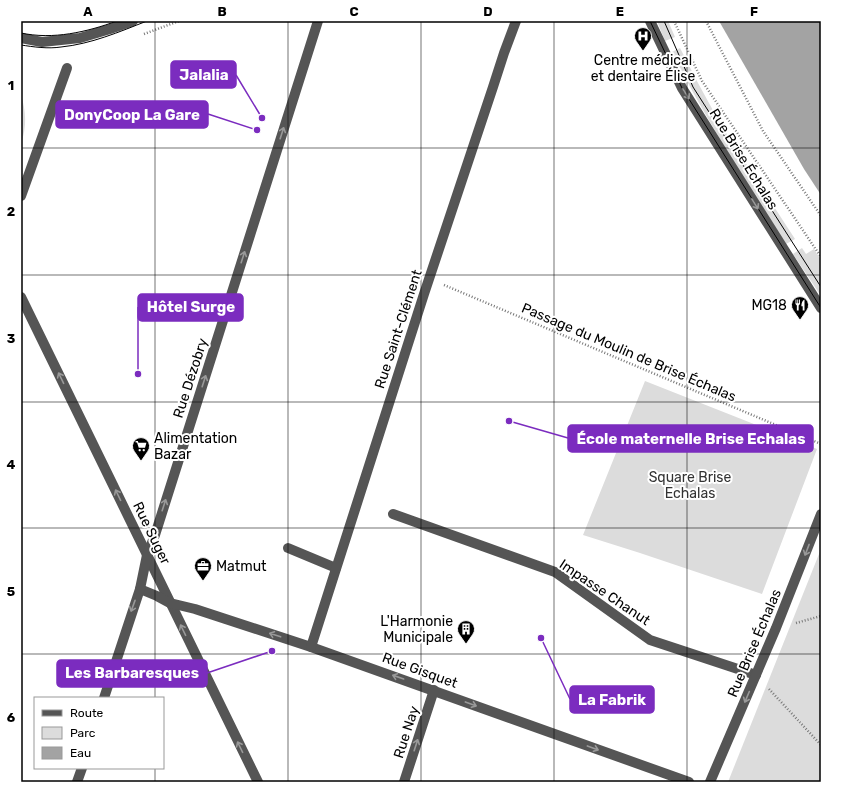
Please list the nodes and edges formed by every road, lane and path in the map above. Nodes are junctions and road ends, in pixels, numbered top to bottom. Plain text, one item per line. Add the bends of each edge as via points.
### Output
1 (133, 21) edge
2 (318, 21) edge
3 (516, 21) edge
4 (650, 21) edge
5 (674, 21) edge
6 (706, 21) edge
7 (21, 38) edge
8 (67, 68) dead end
9 (21, 196) edge
10 (821, 216) edge
11 (821, 256) edge
12 (429, 278) junction
13 (21, 297) edge
14 (821, 308) edge
15 (821, 444) edge
16 (393, 514) dead end
17 (821, 514) edge
18 (288, 548) dead end
19 (147, 555) junction
20 (336, 568) junction
21 (140, 589) junction
22 (170, 603) junction
23 (821, 616) edge
24 (776, 628) junction
25 (311, 647) junction
26 (756, 675) junction
27 (434, 690) junction
28 (104, 697) edge
29 (821, 745) edge
30 (82, 769) edge
31 (77, 782) edge
32 (258, 782) edge
33 (404, 782) edge
34 (689, 782) edge
35 (710, 782) edge

1 - 7 street via 80,38 42,42
19 -> 2 street, Rue Dézobry
3 - 12 street, Rue Saint-Clément
4 -> 14 street, Rue Brise Échalas via 682,88
5 - 11 path via 702,81
6 - 10 path via 763,131
8 - 9 street
12 - 15 path, Passage du Moulin de Brise Échalas
12 - 20 street, Rue Saint-Clément
19 -> 13 street, Rue Suger
16 - 26 street, Impasse Chanut via 555,572 650,640
17 -> 24 street, Rue Brise Échalas
18 - 20 street
19 - 21 street, Rue Dézobry
19 - 22 street, Rue Suger
20 - 25 street, Rue Saint-Clément
21 - 22 street, Rue Gisquet
21 -> 28 street, Rue Dézobry
25 -> 22 street, Rue Gisquet
32 -> 22 street, Rue Suger
23 - 24 path
24 - 26 street, Rue Brise Échalas
27 -> 25 street, Rue Gisquet
26 - 29 path
26 -> 35 street, Rue Brise Échalas
33 -> 27 street, Rue Nay
27 -> 34 street, Rue Gisquet
30 - 31 street

